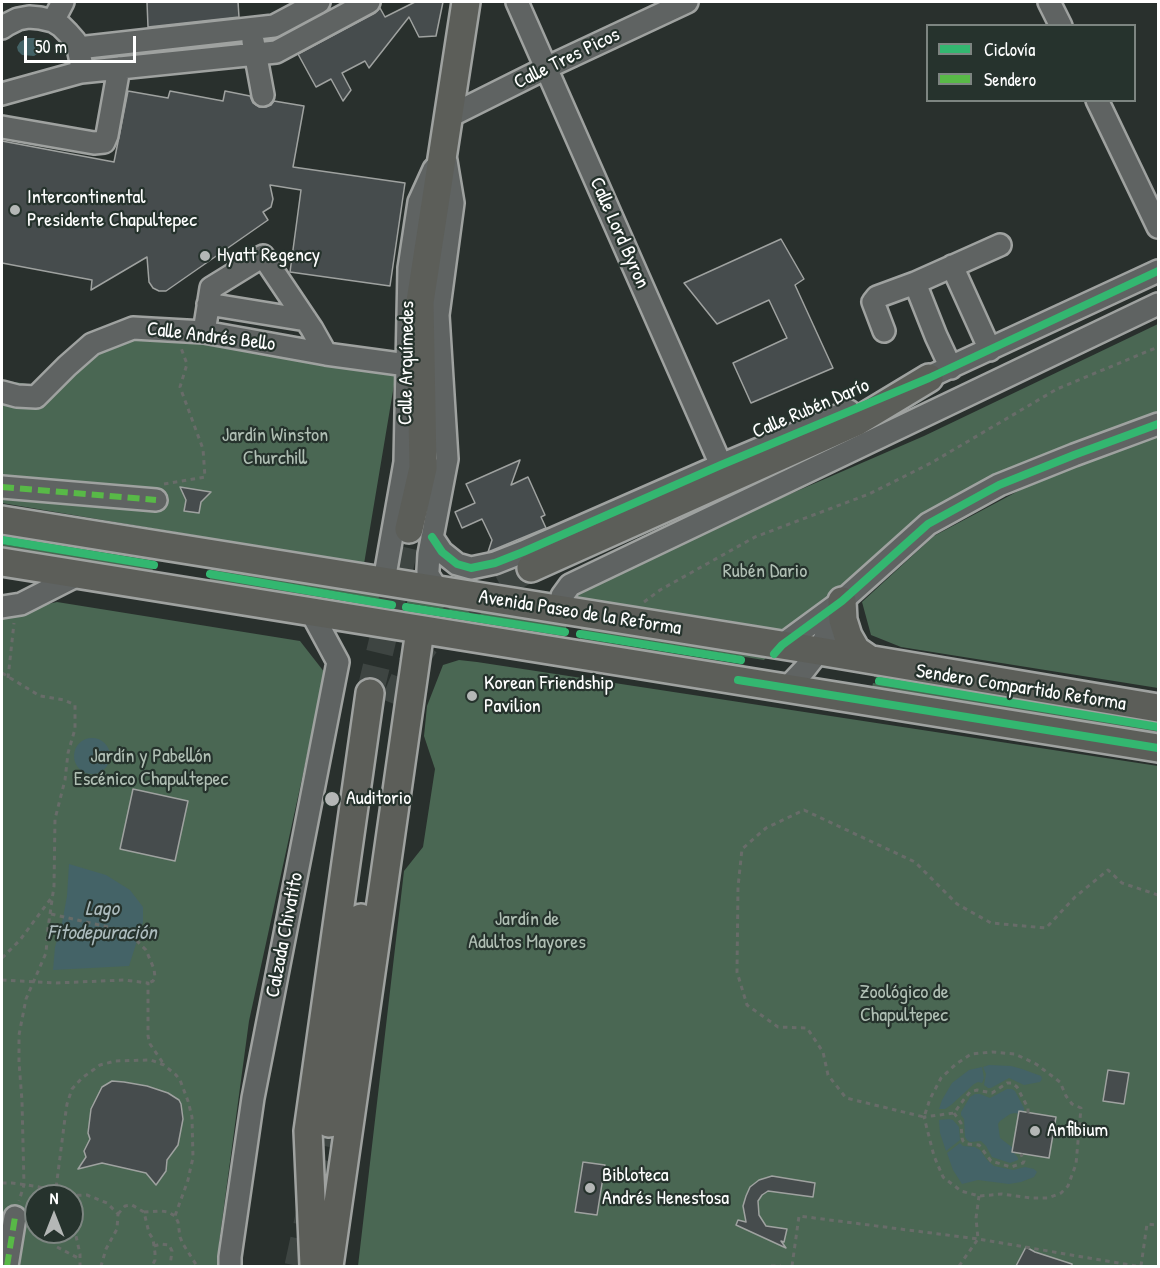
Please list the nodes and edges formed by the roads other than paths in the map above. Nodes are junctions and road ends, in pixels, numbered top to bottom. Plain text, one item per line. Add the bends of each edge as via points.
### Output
1 (63, 2) edge
2 (319, 2) edge
3 (369, 2) edge
4 (466, 2) edge
5 (517, 2) edge
6 (687, 2) edge
7 (1049, 2) edge
8 (293, 8) edge
9 (4, 21) edge
10 (53, 21) junction
11 (1060, 24) edge
12 (251, 29) junction
13 (309, 34) junction
14 (78, 48) junction
15 (255, 54) junction
16 (119, 68) junction
17 (546, 68) junction
18 (81, 72) junction
19 (2, 94) edge
20 (263, 95) dead end
21 (1098, 102) edge
22 (448, 117) junction
23 (2, 127) edge
24 (2, 136) edge
25 (32, 142) dead end
26 (443, 149) junction
27 (1158, 227) edge
28 (1000, 245) dead end
29 (952, 266) junction
30 (1158, 271) edge
31 (915, 283) junction
32 (208, 304) junction
33 (1158, 304) edge
34 (306, 320) junction
35 (884, 331) dead end
36 (204, 332) junction
37 (990, 350) junction
38 (326, 354) junction
39 (407, 365) junction
40 (940, 373) junction
41 (2, 392) edge
42 (1158, 424) edge
43 (721, 465) junction
44 (2, 487) edge
45 (156, 500) road end
46 (2, 520) edge
47 (420, 533) junction
48 (2, 562) edge
49 (531, 568) tunnel mouth
50 (80, 574) junction
51 (384, 580) junction
52 (436, 589) junction
53 (842, 601) junction
54 (560, 610) junction
55 (311, 612) junction
56 (8, 615) edge
57 (420, 630) junction
58 (782, 645) junction
59 (819, 651) junction
60 (869, 659) junction
61 (787, 688) junction
62 (370, 693) tunnel mouth
63 (394, 704) tunnel mouth
64 (1158, 708) edge
65 (1158, 748) edge
66 (329, 1123) tunnel mouth
67 (15, 1217) road end
68 (6, 1266) edge
69 (230, 1266) edge
70 (314, 1266) edge
71 (329, 1266) edge

1 - 10 street
2 - 8 street
3 - 13 street
4 - 22 main road, Calle Arquímedes
5 - 17 street, Calle Lord Byron
6 - 17 street, Calle Tres Picos
7 - 11 street
8 - 12 street via 274,26
8 - 13 street
9 - 10 street via 29,17
10 - 14 street
12 - 14 street
12 - 15 street
13 - 15 street via 276,52
14 - 18 street
15 - 16 street
15 - 20 street
16 - 18 street
16 - 23 street via 104,142
17 - 22 street, Calle Tres Picos
17 - 43 street, Calle Lord Byron
18 - 19 street
21 - 27 street
22 - 26 main road, Calle Arquímedes
24 - 25 street
26 - 39 street, Calle Arquímedes via 419,202 409,268
26 - 47 main road, Calle Arquímedes via 420,302
28 - 29 street
29 - 31 street
29 - 37 street
30 - 37 street, Calle Rubén Darío
31 - 35 street via 874,300
31 - 40 street via 936,336
32 - 34 street
32 - 34 street via 211,288 263,256
32 - 36 street
33 - 54 street via 570,585 562,596
34 - 38 street
36 - 38 street, Calle Andrés Bello
36 - 41 street, Calle Andrés Bello via 133,328 92,345 36,397
37 - 40 street, Calle Rubén Darío
38 - 39 street, Calle Andrés Bello
39 - 51 street, Calle Arquímedes via 405,462
40 - 43 street, Calle Rubén Darío
40 - 49 main road via 856,422
42 - 53 street via 999,485 928,524
43 - 47 street, Calle Rubén Darío via 495,563 471,568 457,564
44 - 45 street
46 - 51 main road, Avenida Paseo de la Reforma
47 - 52 street, Calle Arquímedes via 429,554 428,575
48 - 50 main road
50 - 55 main road
50 - 56 street via 21,604
51 - 52 main road, Avenida Paseo de la Reforma
52 - 54 main road, Avenida Paseo de la Reforma
53 - 58 street
53 - 59 street
53 - 60 main road via 848,636 856,650
54 - 58 main road, Avenida Paseo de la Reforma
55 - 57 main road
55 - 69 street, Calzada Chivatito via 338,662 253,1098
57 - 61 main road
57 - 71 main road
58 - 59 main road, Avenida Paseo de la Reforma
59 - 60 main road, Avenida Paseo de la Reforma
59 - 61 street
60 - 64 main road, Avenida Paseo de la Reforma
61 - 65 main road
62 - 70 main road via 308,1131
63 - 66 main road
67 - 68 street

